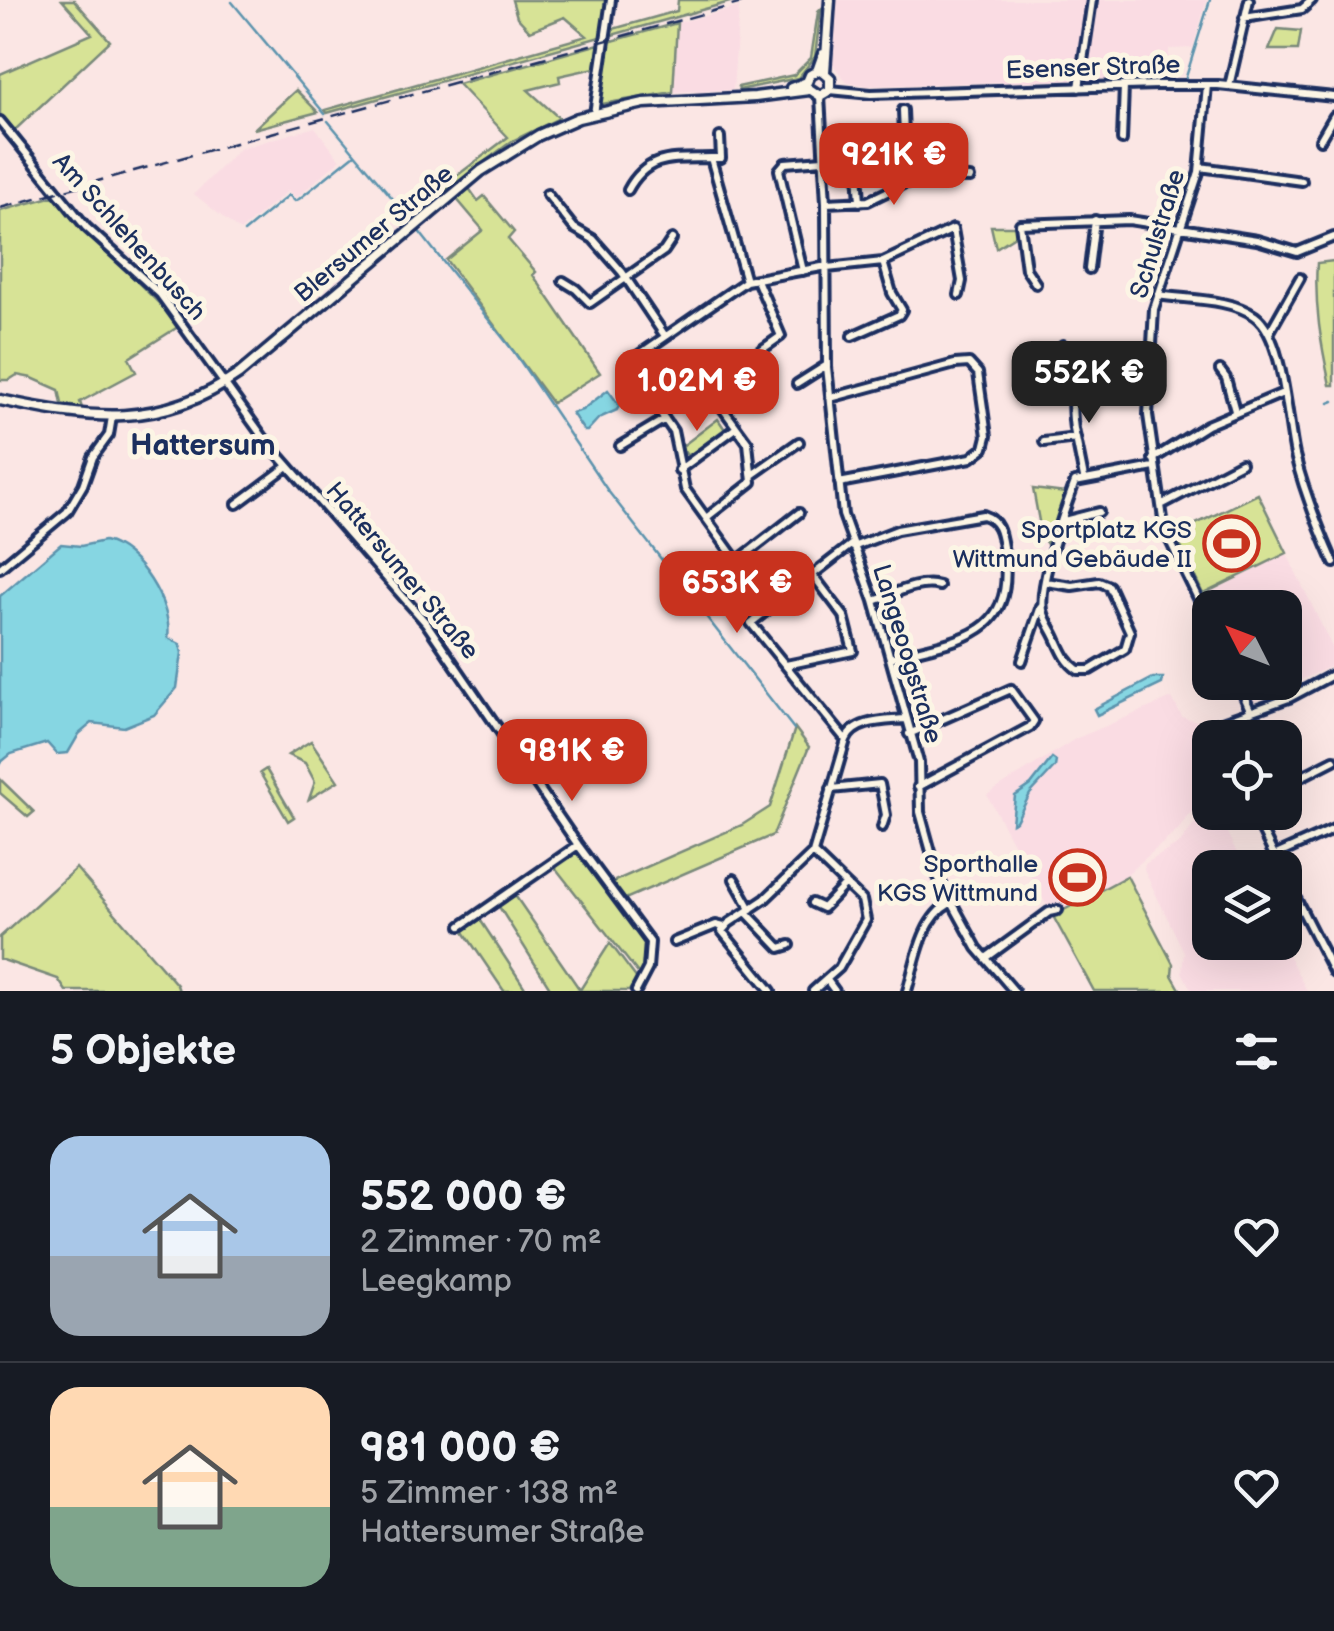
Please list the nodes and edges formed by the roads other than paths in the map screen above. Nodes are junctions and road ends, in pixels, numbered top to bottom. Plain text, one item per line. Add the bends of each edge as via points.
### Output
1 (611, 0) edge
2 (830, 0) edge
3 (1092, 0) edge
4 (1249, 0) edge
5 (1312, 0) edge
6 (1244, 18) junction
7 (821, 72) junction
8 (1208, 85) junction
9 (808, 86) junction
10 (830, 86) junction
11 (1124, 86) junction
12 (1228, 86) junction
13 (1080, 88) junction
14 (820, 96) junction
15 (1334, 97) edge
16 (904, 110) dead end
17 (594, 114) junction
18 (1334, 116) edge
19 (0, 121) edge
20 (904, 134) junction
21 (720, 137) dead end
22 (1122, 140) dead end
23 (1320, 140) dead end
24 (712, 158) junction
25 (823, 160) junction
26 (1200, 167) junction
27 (970, 178) dead end
28 (910, 182) junction
29 (1302, 182) dead end
30 (628, 190) dead end
31 (547, 194) dead end
32 (860, 202) junction
33 (826, 203) junction
34 (1096, 220) junction
35 (1179, 228) junction
36 (1334, 237) edge
37 (672, 239) dead end
38 (883, 262) junction
39 (827, 267) junction
40 (1089, 270) dead end
41 (803, 271) junction
42 (1300, 278) dead end
43 (627, 279) junction
44 (758, 280) junction
45 (563, 281) dead end
46 (746, 281) junction
47 (1036, 284) dead end
48 (958, 295) dead end
49 (1158, 296) junction
50 (1269, 333) junction
51 (665, 336) junction
52 (852, 336) dead end
53 (1063, 345) dead end
54 (827, 365) junction
55 (1220, 370) dead end
56 (224, 384) junction
57 (796, 384) dead end
58 (1284, 393) junction
59 (830, 398) junction
60 (0, 400) edge
61 (1235, 412) junction
62 (112, 417) junction
63 (665, 419) junction
64 (736, 428) junction
65 (1076, 438) junction
66 (798, 442) dead end
67 (1044, 442) dead end
68 (620, 446) dead end
69 (1154, 463) junction
70 (1241, 463) dead end
71 (288, 466) junction
72 (679, 470) junction
73 (752, 474) junction
74 (1084, 478) junction
75 (838, 483) junction
76 (237, 504) dead end
77 (1161, 504) junction
78 (1099, 512) dead end
79 (799, 513) dead end
80 (706, 518) junction
81 (1063, 521) junction
82 (853, 546) junction
83 (736, 562) junction
84 (1334, 564) edge
85 (0, 568) edge
86 (812, 574) junction
87 (1046, 582) junction
88 (939, 586) dead end
89 (1194, 590) edge
90 (874, 602) junction
91 (1042, 604) junction
92 (770, 607) junction
93 (890, 658) junction
94 (1022, 662) dead end
95 (786, 665) junction
96 (1334, 674) edge
97 (1246, 700) edge
98 (1252, 712) junction
99 (905, 718) junction
100 (1232, 720) edge
101 (909, 734) junction
102 (846, 740) junction
103 (1334, 760) edge
104 (1302, 776) edge
105 (918, 787) junction
106 (830, 789) junction
107 (882, 828) dead end
108 (1334, 828) edge
109 (578, 845) junction
110 (1287, 850) edge
111 (813, 853) junction
112 (734, 880) dead end
113 (845, 885) junction
114 (812, 902) dead end
115 (950, 903) junction
116 (748, 910) junction
117 (1058, 910) dead end
118 (1302, 910) edge
119 (461, 926) dead end
120 (720, 926) junction
121 (674, 942) dead end
122 (790, 945) dead end
123 (986, 958) junction
124 (1334, 973) edge
125 (827, 980) junction
126 (636, 991) edge
127 (770, 991) edge
128 (813, 991) edge
129 (835, 991) edge
130 (907, 991) edge
131 (1014, 991) edge

1 - 17 street
2 - 7 main road
3 - 13 street
4 - 6 street
5 - 6 street via 1302,9
6 - 12 street
7 - 9 main road
7 - 10 main road
8 - 11 street, Esenser Straße
8 - 12 street, Esenser Straße
8 - 26 street, Schulstraße
9 - 14 main road
9 - 17 main road, Blersumer Straße
10 - 13 street, Esenser Straße via 890,94
10 - 14 main road
11 - 13 street, Esenser Straße
11 - 22 street
12 - 15 street, Esenser Straße
14 - 25 street, Langeoogstraße
16 - 20 street
17 - 56 main road, Blersumer Straße via 540,135 480,171
18 - 23 street
19 - 56 street, Am Schlehenbusch via 86,227 160,294
20 - 28 street
20 - 32 street via 857,137
21 - 24 street via 721,158
24 - 30 street via 658,160
24 - 46 street
25 - 33 street, Langeoogstraße
25 - 41 street via 785,163 779,170
26 - 29 street
26 - 35 street, Schulstraße
27 - 28 street
28 - 32 street
31 - 43 street
32 - 33 street
33 - 39 street, Langeoogstraße
34 - 35 street
34 - 40 street
34 - 47 street via 1020,224 1026,269
35 - 36 street via 1297,252
35 - 49 street, Schulstraße
37 - 43 street
38 - 39 street
38 - 48 street via 953,229 962,281
38 - 52 street via 902,310
39 - 41 street
39 - 54 street, Langeoogstraße
41 - 44 street
42 - 50 street
43 - 45 street via 590,304
43 - 51 street
44 - 46 street
44 - 64 street via 781,336 708,388
46 - 51 street
49 - 50 street via 1242,310
49 - 69 street, Schulstraße via 1148,387
50 - 58 street
51 - 63 street via 630,361
53 - 65 street
54 - 57 street
54 - 59 street, Langeoogstraße
55 - 61 street
56 - 62 main road, Blersumer Straße via 168,409
56 - 71 street, Hattersumer Straße
58 - 61 street
58 - 84 street via 1300,470
59 - 75 street, Langeoogstraße
59 - 75 street via 969,364 978,373 988,436 971,458
60 - 62 main road, Blersumer Straße
61 - 69 street via 1192,433
62 - 85 street via 110,435 92,457 68,512
63 - 68 street
63 - 72 street
64 - 72 street
64 - 73 street via 748,443
65 - 67 street
65 - 74 street
66 - 73 street
69 - 74 street
69 - 77 street, Schulstraße
70 - 77 street
71 - 76 street
71 - 109 street, Hattersumer Straße via 426,623
72 - 80 street
73 - 80 street via 751,485
74 - 81 street via 1075,482
75 - 82 street, Langeoogstraße
77 - 89 street, Schulstraße
78 - 81 street
79 - 83 street
80 - 83 street
81 - 87 street
82 - 86 street
82 - 90 street, Langeoogstraße
82 - 93 street via 897,530 983,515 1000,530 1007,578 994,618 974,633
83 - 92 street
86 - 92 street
86 - 95 street via 844,616 853,651
87 - 91 street
87 - 91 street via 1109,586 1130,632 1128,644 1090,670 1078,670
88 - 90 street via 915,586
90 - 93 street, Langeoogstraße
91 - 94 street
92 - 95 street via 751,623
93 - 99 street, Langeoogstraße
95 - 102 street
96 - 98 street
97 - 98 street
98 - 100 street
99 - 101 street, Langeoogstraße
99 - 102 street via 854,728
101 - 105 street, Langeoogstraße
101 - 105 street via 1010,689 1034,721
102 - 106 street
103 - 104 street
105 - 115 street, Langeoogstraße via 924,833
106 - 107 street via 880,784
106 - 111 street
108 - 110 street
109 - 119 street
109 - 126 street, Hattersumer Straße via 650,942 648,968
111 - 113 street
111 - 116 street
112 - 116 street
113 - 114 street via 823,908
113 - 125 street via 862,900 866,920
115 - 123 street, Langeoogstraße
115 - 130 street via 929,922
116 - 120 street
116 - 122 street via 780,948
117 - 123 street
118 - 124 street
120 - 121 street
120 - 127 street
123 - 131 street, Langeoogstraße
125 - 128 street
125 - 129 street

